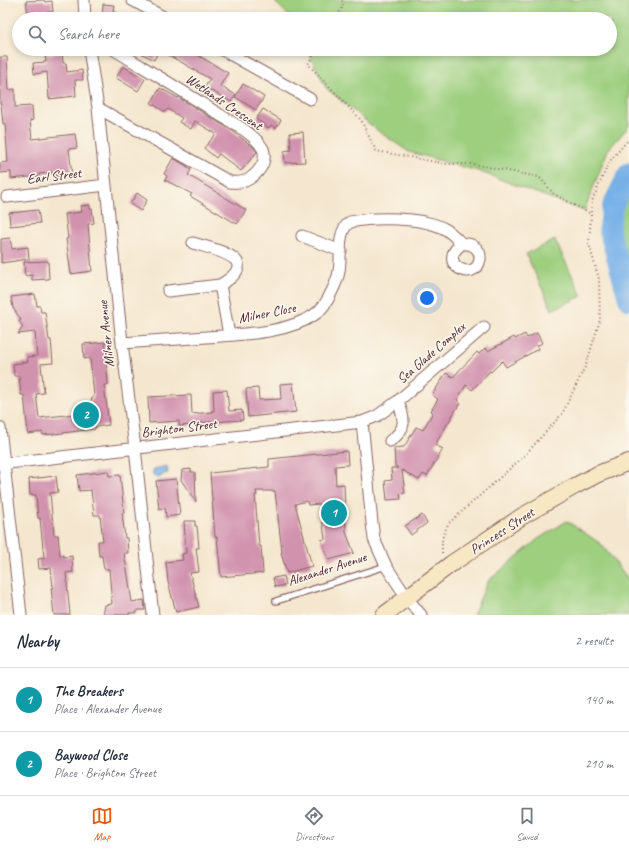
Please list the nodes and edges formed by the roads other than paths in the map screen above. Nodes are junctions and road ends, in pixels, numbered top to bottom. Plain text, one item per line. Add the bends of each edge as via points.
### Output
1 (84, 0) edge
2 (132, 0) edge
3 (85, 12) edge
4 (154, 12) edge
5 (90, 56) edge
6 (124, 56) edge
7 (233, 56) edge
8 (310, 99) dead end
9 (98, 108) junction
10 (106, 185) junction
11 (7, 197) dead end
12 (302, 236) dead end
13 (193, 243) dead end
14 (462, 244) dead end
15 (341, 251) junction
16 (220, 285) junction
17 (168, 291) dead end
18 (484, 326) dead end
19 (228, 335) junction
20 (122, 343) junction
21 (398, 401) junction
22 (362, 422) junction
23 (0, 428) edge
24 (390, 441) dead end
25 (136, 448) junction
26 (629, 462) edge
27 (2, 464) edge
28 (386, 566) junction
29 (407, 598) junction
30 (276, 601) dead end
31 (21, 615) edge
32 (153, 615) edge
33 (384, 615) edge
34 (421, 615) edge

1 - 3 street
2 - 4 street
5 - 9 street, Milner Avenue
6 - 9 street, Wetlands Crescent via 249,135 262,148 264,161 251,178 230,182
7 - 8 street
9 - 10 street, Milner Avenue
10 - 11 street, Earl Street
10 - 20 street, Milner Avenue
12 - 15 street
13 - 16 street via 227,254 236,260 237,268 234,275
14 - 15 street, Milner Close via 449,232 426,222 392,219 357,221 346,225 341,240
15 - 19 street, Milner Close via 339,272 332,292 316,314 290,326
16 - 17 street
16 - 19 street
18 - 21 street, Sea Glade Complex
19 - 20 street, Milner Close
20 - 25 street, Milner Avenue
21 - 22 street, Sea Glade Complex via 377,416
21 - 24 street, Sea Glade Complex via 403,424 399,434
22 - 25 street, Brighton Street
22 - 28 street, Alexander Avenue via 374,539
23 - 27 street
25 - 27 street, Brighton Street
25 - 32 street, Milner Avenue
26 - 29 street, Princess Street via 598,474 521,517 451,564
27 - 31 street
28 - 29 street, Alexander Avenue
28 - 30 lane, Alexander Avenue
29 - 33 street, Princess Street
29 - 34 street, Alexander Avenue

